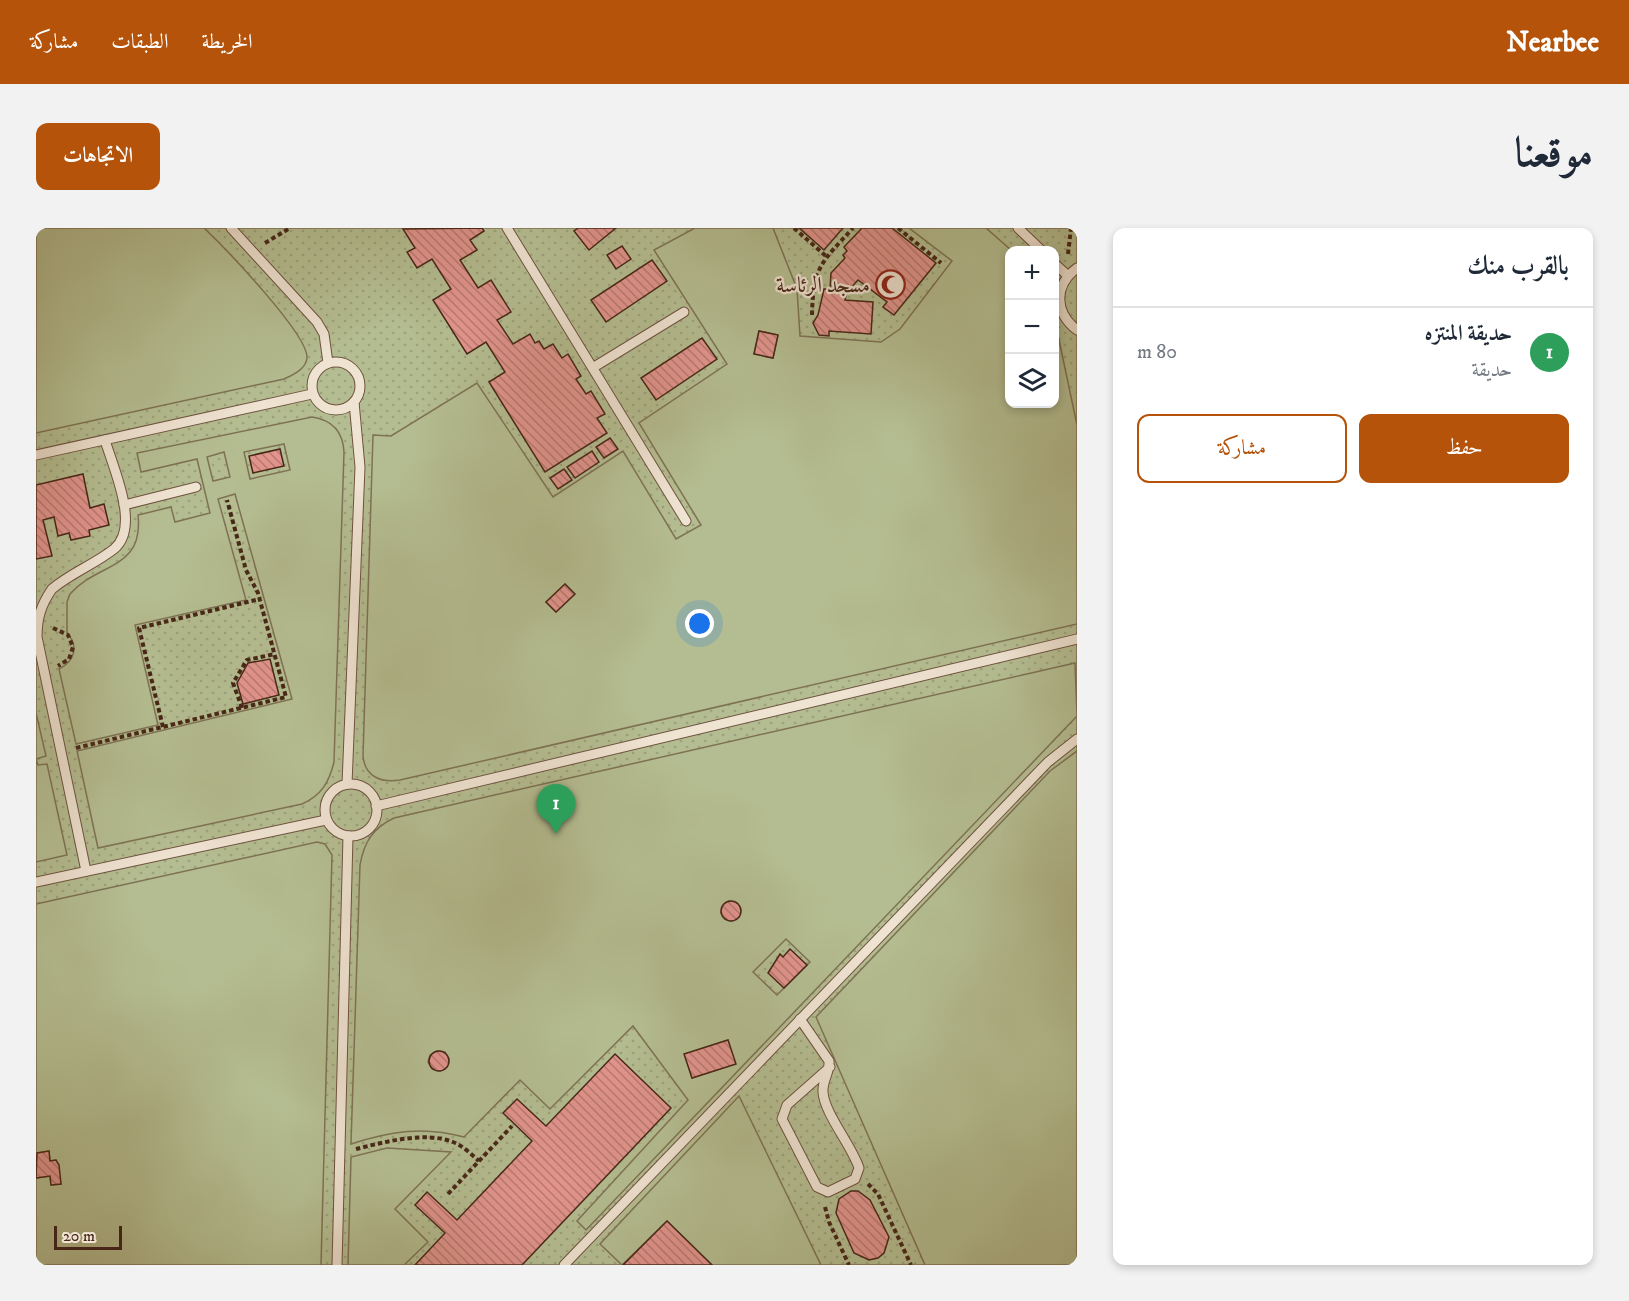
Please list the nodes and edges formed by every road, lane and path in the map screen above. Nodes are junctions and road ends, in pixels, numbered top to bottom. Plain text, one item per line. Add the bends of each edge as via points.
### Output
1 (231, 228) edge
2 (290, 228) edge
3 (507, 228) edge
4 (794, 228) edge
5 (853, 228) edge
6 (898, 228) edge
7 (1018, 228) edge
8 (1071, 228) edge
9 (1037, 246) edge
10 (252, 251) junction
11 (827, 257) junction
12 (941, 263) dead end
13 (1059, 268) edge
14 (1077, 268) edge
15 (1067, 275) junction
16 (684, 312) dead end
17 (813, 315) dead end
18 (1077, 330) edge
19 (328, 363) junction
20 (594, 367) junction
21 (312, 394) junction
22 (354, 402) junction
23 (105, 440) junction
24 (36, 455) edge
25 (196, 487) dead end
26 (227, 500) dead end
27 (124, 505) junction
28 (686, 521) dead end
29 (260, 599) junction
30 (37, 622) edge
31 (1077, 639) edge
32 (275, 654) junction
33 (45, 673) junction
34 (242, 708) junction
35 (163, 727) junction
36 (1077, 739) edge
37 (61, 752) junction
38 (347, 784) junction
39 (376, 806) junction
40 (326, 820) junction
41 (348, 836) junction
42 (86, 871) junction
43 (36, 882) edge
44 (800, 1019) junction
45 (830, 1067) junction
46 (512, 1126) dead end
47 (340, 1155) junction
48 (479, 1161) junction
49 (857, 1176) junction
50 (825, 1192) junction
51 (448, 1194) dead end
52 (337, 1265) edge
53 (564, 1265) edge
54 (849, 1265) edge
55 (911, 1265) edge

1 - 10 lane
2 - 10 path
3 - 20 lane
4 - 11 path
5 - 11 path
6 - 12 path
7 - 9 lane
8 - 15 path
10 - 19 lane via 317,322 324,334
11 - 17 path via 815,275
13 - 15 lane
14 - 15 lane
15 - 18 lane via 1059,290 1059,307 1066,322
16 - 20 lane
19 - 21 lane via 314,375
19 - 22 lane via 337,362 353,369 360,385
20 - 28 lane
21 - 22 lane via 331,410
21 - 23 lane
22 - 38 lane via 360,467
23 - 24 lane
23 - 27 lane
25 - 27 lane
26 - 29 path via 246,570
27 - 30 lane via 126,530 116,547 52,590
29 - 32 path
29 - 35 path via 139,628
30 - 33 lane
30 - 33 path via 64,632 73,647 66,663
31 - 39 lane
32 - 34 path via 247,660 233,683
32 - 34 path via 286,697
33 - 37 lane
34 - 35 path
35 - 37 path
36 - 44 lane via 1048,762
37 - 42 lane
38 - 39 lane via 369,791
38 - 40 lane via 330,793 324,810
39 - 41 lane via 375,822 370,828
40 - 41 lane via 334,831
40 - 42 lane
41 - 47 lane
42 - 43 lane
44 - 45 lane via 827,1055
44 - 53 lane
45 - 49 lane via 823,1085 824,1099 858,1164
45 - 50 lane via 787,1105 782,1119 817,1186
46 - 48 path
47 - 48 path via 393,1141 432,1139 452,1142
47 - 52 lane
48 - 51 path
49 - 50 lane
49 - 55 path via 879,1194
50 - 54 path via 829,1222

